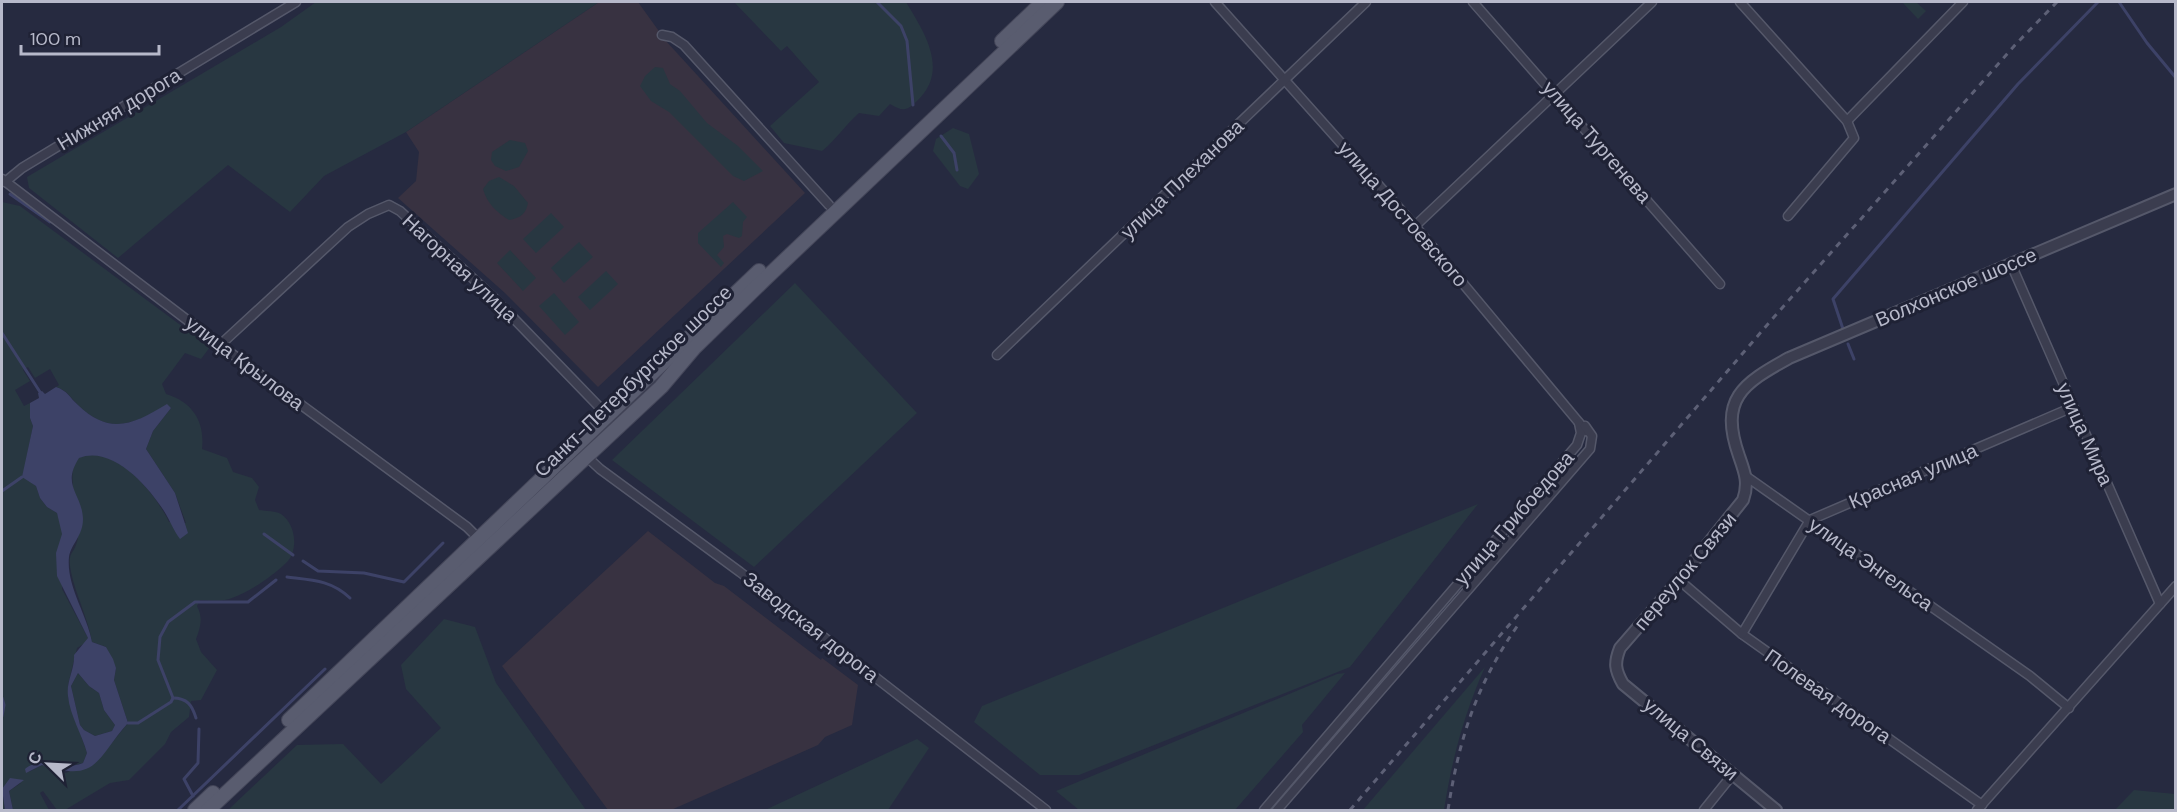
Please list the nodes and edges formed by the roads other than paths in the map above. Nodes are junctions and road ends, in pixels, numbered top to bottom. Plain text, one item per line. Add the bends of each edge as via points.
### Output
1 (296, 2) edge
2 (1043, 2) edge
3 (1057, 2) edge
4 (1215, 2) edge
5 (1366, 2) edge
6 (1473, 2) edge
7 (1652, 2) edge
8 (1740, 2) edge
9 (1963, 2) edge
10 (662, 35) dead end
11 (1284, 81) junction
12 (1556, 95) junction
13 (1847, 121) junction
14 (3, 180) edge
15 (2175, 194) edge
16 (829, 205) junction
17 (1788, 216) dead end
18 (1415, 226) junction
19 (2011, 264) junction
20 (1720, 284) dead end
21 (220, 345) junction
22 (998, 355) dead end
23 (2073, 407) junction
24 (608, 416) junction
25 (1578, 420) junction
26 (1586, 431) dead end
27 (576, 446) junction
28 (586, 456) junction
29 (1747, 477) junction
30 (1810, 520) junction
31 (483, 543) junction
32 (1679, 580) junction
33 (2175, 586) edge
34 (2160, 604) junction
35 (1742, 634) junction
36 (1614, 661) joint
37 (2069, 708) junction
38 (1733, 774) junction
39 (1980, 808) edge
40 (195, 810) edge
41 (208, 810) edge
42 (1046, 810) edge
43 (1264, 810) edge
44 (1277, 810) edge
45 (1704, 810) edge
46 (1776, 810) edge

1 - 14 street, Нижняя дорога
2 - 16 main road, Санкт-Петербургское шоссе
3 - 28 main road, Санкт-Петербургское шоссе via 766,278 694,348 661,387
4 - 11 street, улица Достоевского
5 - 11 street, улица Плеханова
6 - 12 street, улица Тургенева
7 - 12 street
8 - 13 street
9 - 13 street
10 - 16 street via 684,45
11 - 18 street, улица Достоевского
11 - 22 street, улица Плеханова
12 - 18 street
12 - 20 street, улица Тургенева
13 - 17 street via 1854,138
14 - 21 street, улица Крылова
15 - 19 street, Волхонское шоссе
16 - 24 main road, Санкт-Петербургское шоссе
18 - 25 street, улица Достоевского
19 - 23 street, улица Мира
19 - 29 street, Волхонское шоссе via 1765,372 1744,390 1730,420
21 - 24 street, Нагорная улица via 348,227 389,205 494,298
21 - 31 street, улица Крылова
23 - 30 street, Красная улица
23 - 34 street, улица Мира
24 - 27 main road, Санкт-Петербургское шоссе
25 - 26 street, улица Достоевского
25 - 43 street, улица Грибоедова via 1581,433 1577,445
25 - 44 street, улица Грибоедова via 1592,436 1590,449
27 - 28 street, Заводская дорога
27 - 31 main road, Санкт-Петербургское шоссе
28 - 31 main road, Санкт-Петербургское шоссе
28 - 42 street, Заводская дорога
29 - 30 street, улица Энгельса
29 - 32 street, переулок Связи via 1747,488 1735,514
30 - 35 street
30 - 37 street, улица Энгельса
31 - 40 main road, Санкт-Петербургское шоссе
31 - 41 main road, Санкт-Петербургское шоссе
32 - 35 street, Полевая дорога
32 - 36 street, переулок Связи via 1620,648
33 - 34 street
34 - 37 street
35 - 39 street, Полевая дорога
36 - 38 street, улица Связи via 1623,684
37 - 39 street
38 - 45 street
38 - 46 street, улица Связи

